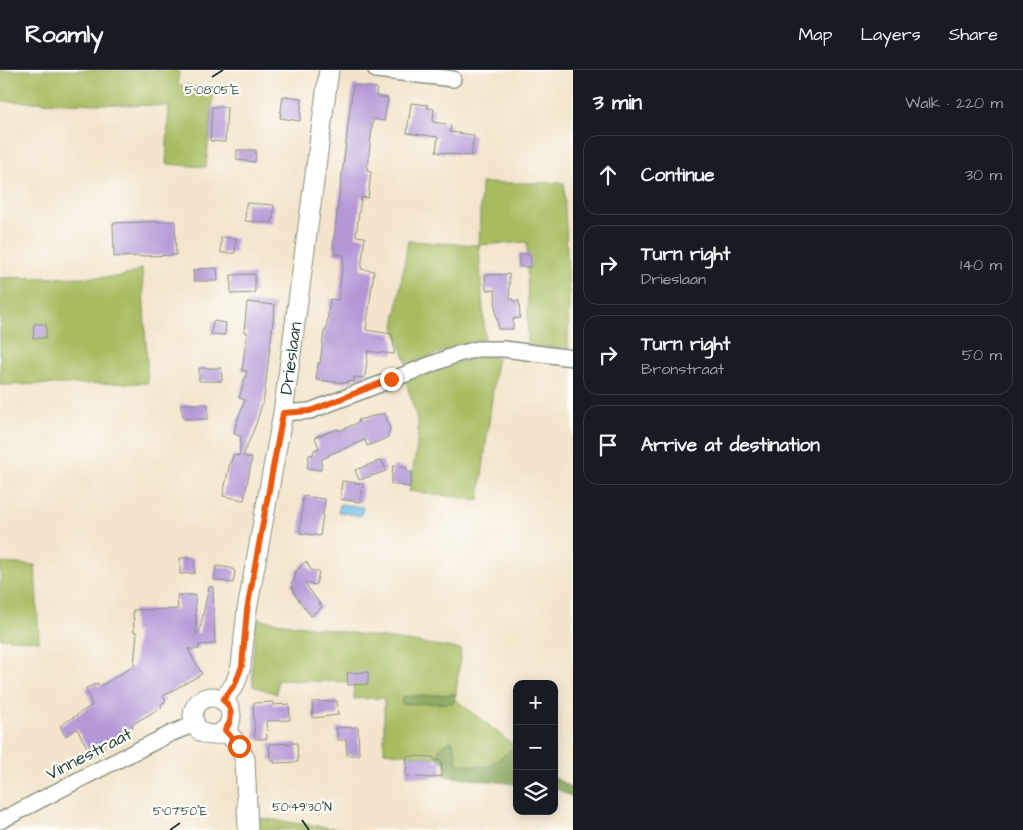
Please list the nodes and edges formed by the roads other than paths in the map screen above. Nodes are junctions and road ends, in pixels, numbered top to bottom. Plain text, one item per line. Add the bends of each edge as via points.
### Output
1 (329, 70) edge
2 (376, 70) edge
3 (453, 79) dead end
4 (573, 358) edge
5 (283, 413) junction
6 (223, 700) junction
7 (195, 724) junction
8 (225, 730) junction
9 (0, 821) edge
10 (248, 830) edge

1 - 5 street, Drieslaan
2 - 3 street
4 - 5 street via 478,348 310,411
5 - 6 street, Drieslaan via 247,610 242,666 235,684
6 - 7 street via 209,697 200,702 195,709
6 - 8 street via 231,717
7 - 8 street via 209,734
7 - 9 street, Vinnestraat
8 - 10 street via 239,746 244,759

